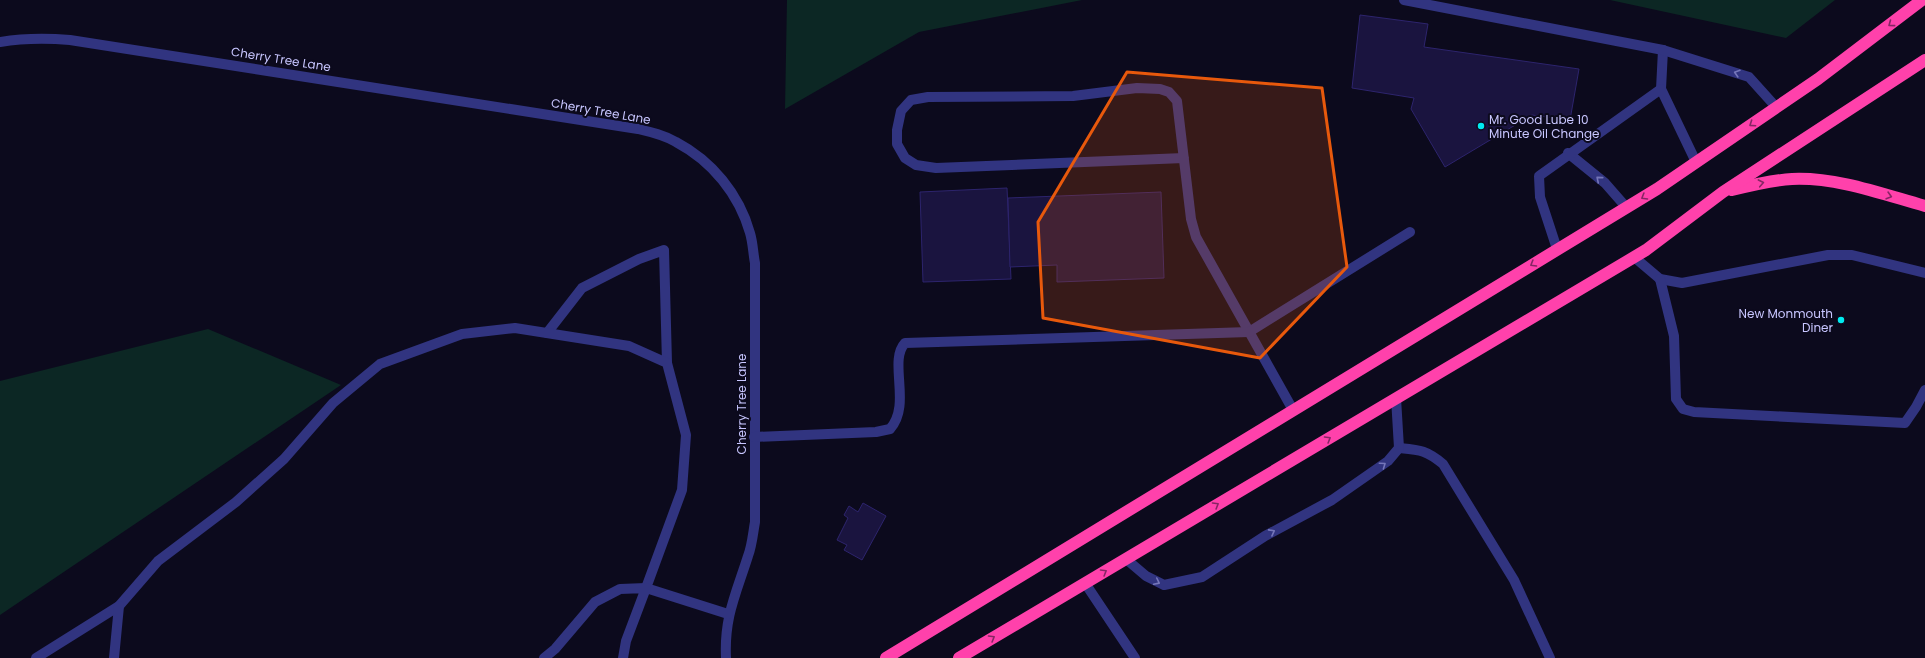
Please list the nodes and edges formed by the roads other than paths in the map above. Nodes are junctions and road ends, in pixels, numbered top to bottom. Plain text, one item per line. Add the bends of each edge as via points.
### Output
1 (1404, 0) edge
2 (1922, 0) edge
3 (0, 42) edge
4 (1663, 50) junction
5 (1925, 60) edge
6 (1661, 89) junction
7 (1776, 108) junction
8 (1568, 153) junction
9 (1184, 158) junction
10 (1696, 162) junction
11 (1723, 192) junction
12 (1925, 206) edge
13 (1626, 208) junction
14 (1410, 232) dead end
15 (1557, 249) junction
16 (1634, 257) junction
17 (1925, 273) edge
18 (1660, 278) junction
19 (547, 332) junction
20 (1249, 332) junction
21 (667, 363) junction
22 (1925, 390) edge
23 (1396, 398) junction
24 (1293, 410) junction
25 (754, 437) junction
26 (1399, 448) junction
27 (1126, 559) junction
28 (1085, 583) junction
29 (646, 588) junction
30 (119, 606) junction
31 (728, 614) junction
32 (36, 658) edge
33 (114, 658) edge
34 (544, 658) edge
35 (623, 658) edge
36 (726, 658) edge
37 (886, 658) edge
38 (958, 658) edge
39 (1135, 658) edge
40 (1550, 658) edge

1 - 4 street
2 -> 7 highway
3 - 25 street, Cherry Tree Lane via 46,38 70,40 638,129 676,142 716,172 734,196 750,234 755,263
4 - 6 street
7 -> 4 street via 1749,77
5 - 11 highway
6 - 8 street
6 - 10 street
7 -> 10 highway
13 -> 8 street via 1604,183
8 - 15 street via 1539,176 1540,197
9 - 9 street via 1177,101 1170,92 1160,89 1137,88 1073,96 928,97 911,100 900,111 897,130 897,144 905,158 916,166 936,168
9 - 20 street via 1191,219 1196,237
10 -> 13 highway
11 -> 12 highway via 1793,179 1826,181
11 - 16 highway
13 - 15 highway
14 - 20 street
15 -> 24 highway
16 - 18 street
16 - 23 highway
17 - 18 street via 1840,254 1682,283
18 - 22 street via 1674,336 1676,399 1683,409 1694,412 1905,423
19 - 21 street via 629,346
19 - 21 street via 582,288 639,259 664,250
19 - 30 street via 515,328 462,334 380,364 333,404 268,474 236,502 158,561
20 - 24 street
20 - 25 street via 905,343 900,358 899,417 890,430
21 - 29 street via 686,435 682,490
23 - 26 street
27 -> 23 highway
24 - 37 highway
25 - 31 street, Cherry Tree Lane via 755,522 749,555
27 -> 26 street via 1146,576 1164,585 1202,578 1265,536 1332,500 1388,461
26 - 40 street via 1430,453 1443,464 1514,580
28 -> 27 highway
38 -> 28 highway
28 - 39 street
29 - 31 street
29 - 34 street via 620,589 595,602 555,649
29 - 35 street via 626,641
30 - 32 street
30 - 33 street
31 - 36 street, Cherry Tree Lane

